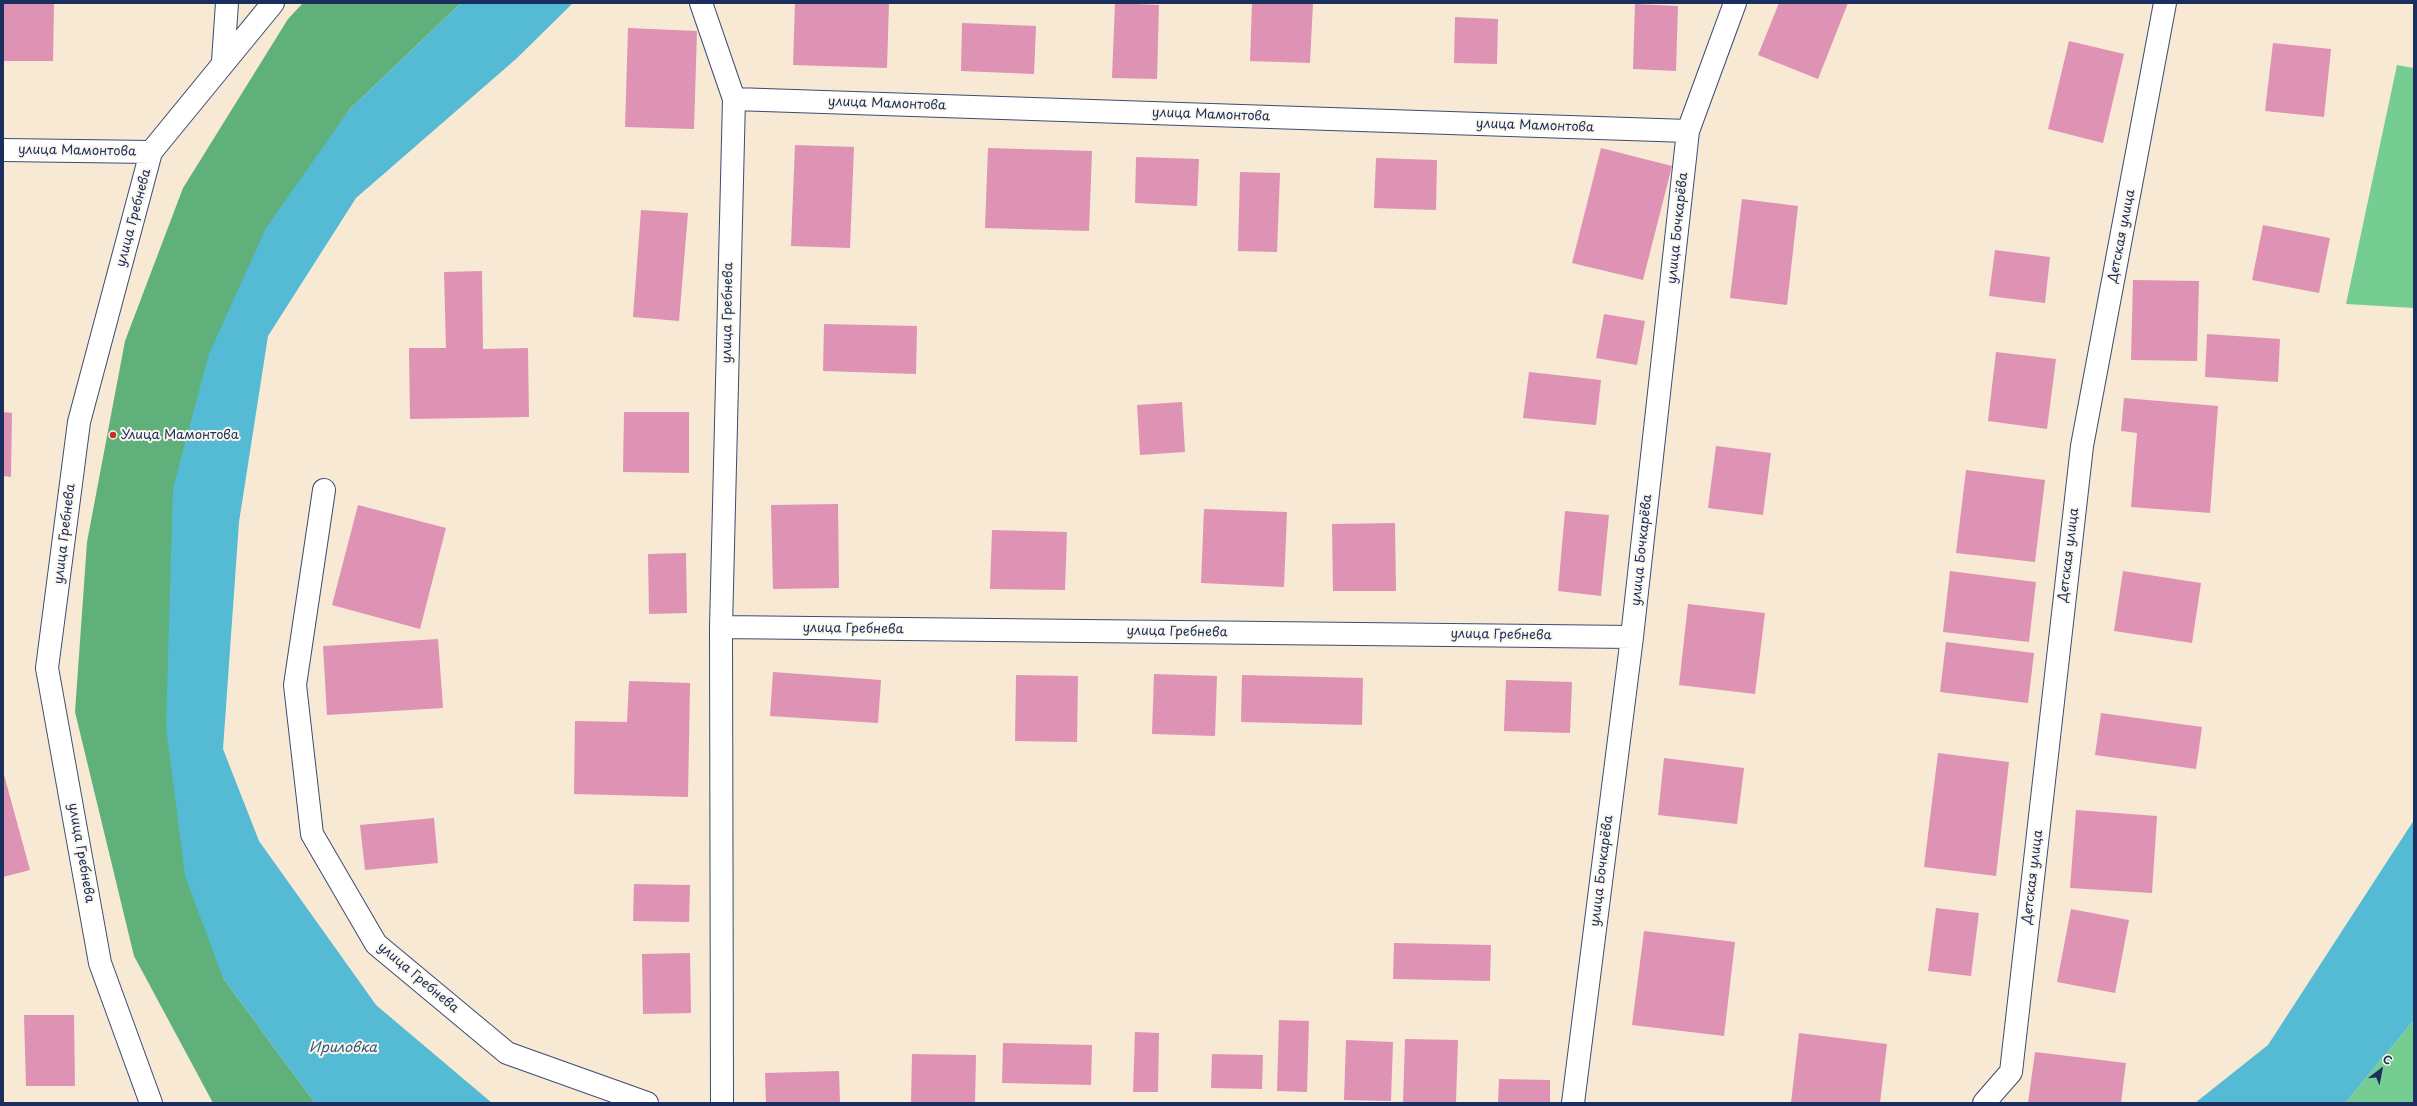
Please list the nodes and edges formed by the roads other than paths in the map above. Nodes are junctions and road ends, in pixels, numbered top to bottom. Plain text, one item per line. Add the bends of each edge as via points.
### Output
1 (227, 3) edge
2 (273, 3) edge
3 (701, 3) edge
4 (1735, 3) edge
5 (2165, 3) edge
6 (223, 61) junction
7 (734, 99) junction
8 (1688, 131) junction
9 (3, 150) edge
10 (151, 152) junction
11 (324, 490) dead end
12 (721, 627) junction
13 (1632, 637) junction
14 (151, 1103) edge
15 (647, 1103) edge
16 (722, 1103) edge
17 (1572, 1103) edge
18 (1984, 1103) edge

1 - 6 street
2 - 6 street, улица Гребнева
3 - 7 street, улица Гребнева
4 - 8 street, улица Бочкарёва
5 - 18 street, Детская улица via 2082,446 2010,1072
6 - 10 street, улица Гребнева
7 - 8 street, улица Мамонтова
7 - 12 street, улица Гребнева
8 - 13 street, улица Бочкарёва
9 - 10 street, улица Мамонтова
10 - 14 street, улица Гребнева via 79,422 47,668 100,963
11 - 15 street, улица Гребнева via 295,685 312,834 376,944 507,1053
12 - 13 street, улица Гребнева
12 - 16 street, улица Гребнева
13 - 17 street, улица Бочкарёва

